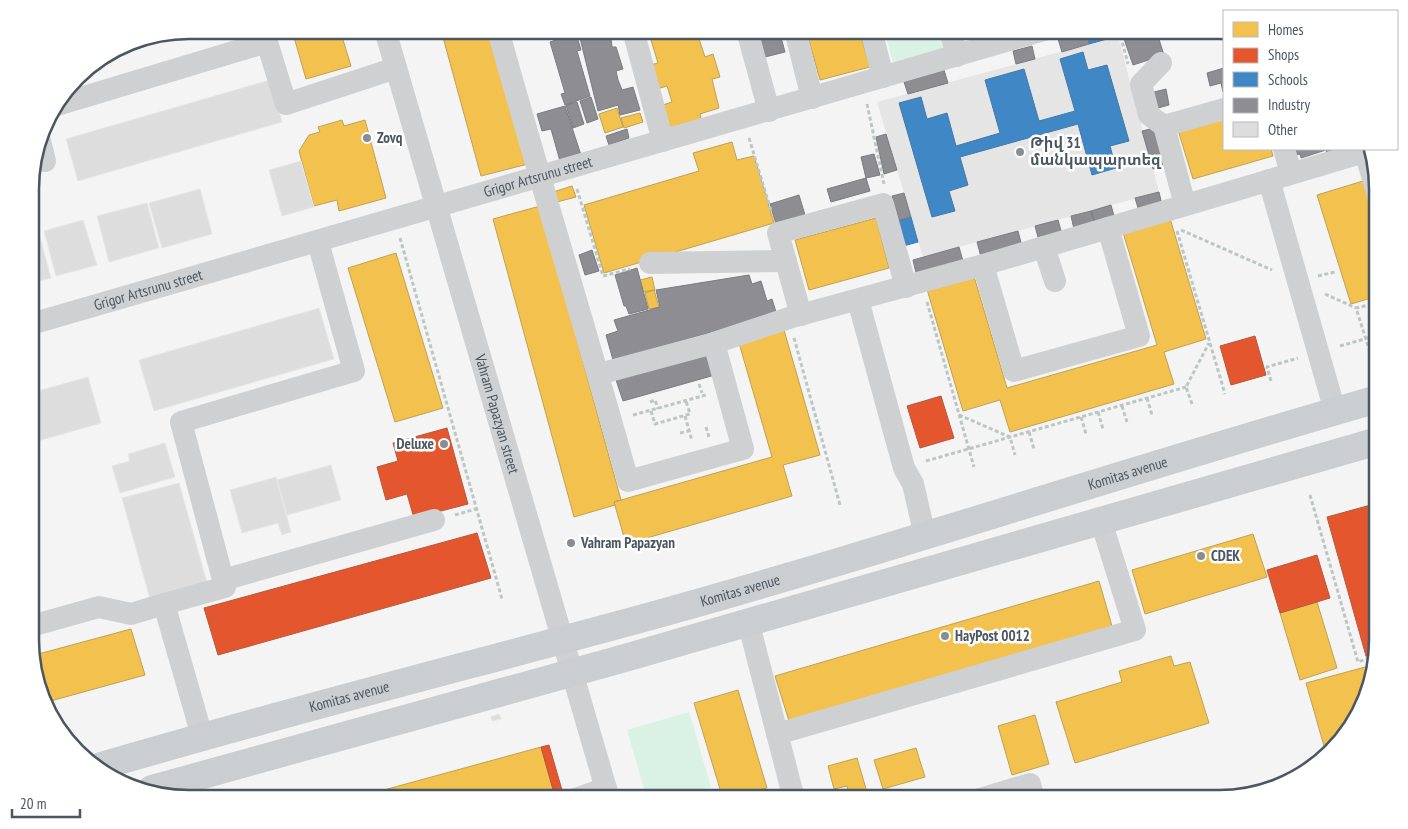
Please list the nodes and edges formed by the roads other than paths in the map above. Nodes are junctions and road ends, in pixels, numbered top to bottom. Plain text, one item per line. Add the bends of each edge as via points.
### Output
1 (256, 39) edge
2 (266, 39) edge
3 (388, 39) edge
4 (500, 39) edge
5 (635, 39) edge
6 (749, 39) edge
7 (797, 39) edge
8 (871, 39) edge
9 (952, 39) edge
10 (1011, 39) edge
11 (957, 56) junction
12 (1161, 63) dead end
13 (396, 68) junction
14 (873, 80) junction
15 (812, 98) junction
16 (67, 102) edge
17 (1223, 110) edge
18 (769, 111) junction
19 (1164, 126) junction
20 (663, 141) junction
21 (1284, 150) edge
22 (1364, 153) edge
23 (1291, 173) junction
24 (539, 178) junction
25 (1269, 180) junction
26 (1185, 205) junction
27 (436, 208) junction
28 (1108, 228) junction
29 (318, 242) junction
30 (1044, 247) junction
31 (786, 260) junction
32 (650, 263) road end
33 (983, 265) junction
34 (1055, 281) dead end
35 (913, 285) junction
36 (858, 300) junction
37 (795, 317) junction
38 (39, 322) edge
39 (714, 343) junction
40 (599, 374) junction
41 (1369, 402) edge
42 (1335, 411) junction
43 (1369, 444) edge
44 (434, 520) dead end
45 (1101, 521) junction
46 (925, 536) junction
47 (223, 580) junction
48 (164, 604) junction
49 (748, 621) junction
50 (39, 624) edge
51 (563, 638) junction
52 (573, 672) junction
53 (778, 734) junction
54 (202, 736) junction
55 (106, 765) edge
56 (163, 788) edge
57 (606, 790) edge
58 (792, 790) edge
59 (1010, 790) edge
60 (1032, 790) edge

1 - 16 street
2 - 13 street via 286,104
3 - 13 street, Vahram Papazyan street
4 - 24 street
5 - 20 street
6 - 18 street
7 - 15 street
8 - 14 street
9 - 11 street
10 - 11 street, Grigor Artsrunu street
11 - 14 street, Grigor Artsrunu street
12 - 19 street via 1141,84 1149,114
13 - 27 street, Vahram Papazyan street
14 - 15 street, Grigor Artsrunu street
15 - 18 street, Grigor Artsrunu street
17 - 19 street
18 - 20 street, Grigor Artsrunu street
19 - 26 street
20 - 24 street, Grigor Artsrunu street
21 - 23 street
22 - 23 street
23 - 25 street
24 - 27 street, Grigor Artsrunu street
24 - 40 street
25 - 26 street
25 - 42 street
26 - 28 street
27 - 29 street, Grigor Artsrunu street
27 - 51 street, Vahram Papazyan street
28 - 30 street
28 - 33 street via 1138,336 1014,371
29 - 38 street, Grigor Artsrunu street
29 - 47 street via 354,371 181,422
30 - 33 street
30 - 34 street
31 - 32 street
31 - 35 street via 778,233 883,204
31 - 37 street
33 - 35 street
35 - 36 street
36 - 37 street
36 - 46 street via 904,468 913,484
37 - 39 street
39 - 40 street
39 - 40 street via 743,449 628,480
41 - 42 main road, Komitas avenue
42 - 46 main road, Komitas avenue
43 - 45 main road
44 - 47 street
45 - 49 main road
45 - 53 street via 1135,630
46 - 51 main road, Komitas avenue
47 - 48 street via 225,587
48 - 50 street via 131,614 99,607
48 - 54 street
49 - 52 main road
49 - 53 street
51 - 52 street, Vahram Papazyan street
51 - 54 main road, Komitas avenue
52 - 56 main road
52 - 57 street, Vahram Papazyan street
53 - 58 street
54 - 55 main road, Komitas avenue
59 - 60 street via 1030,784

